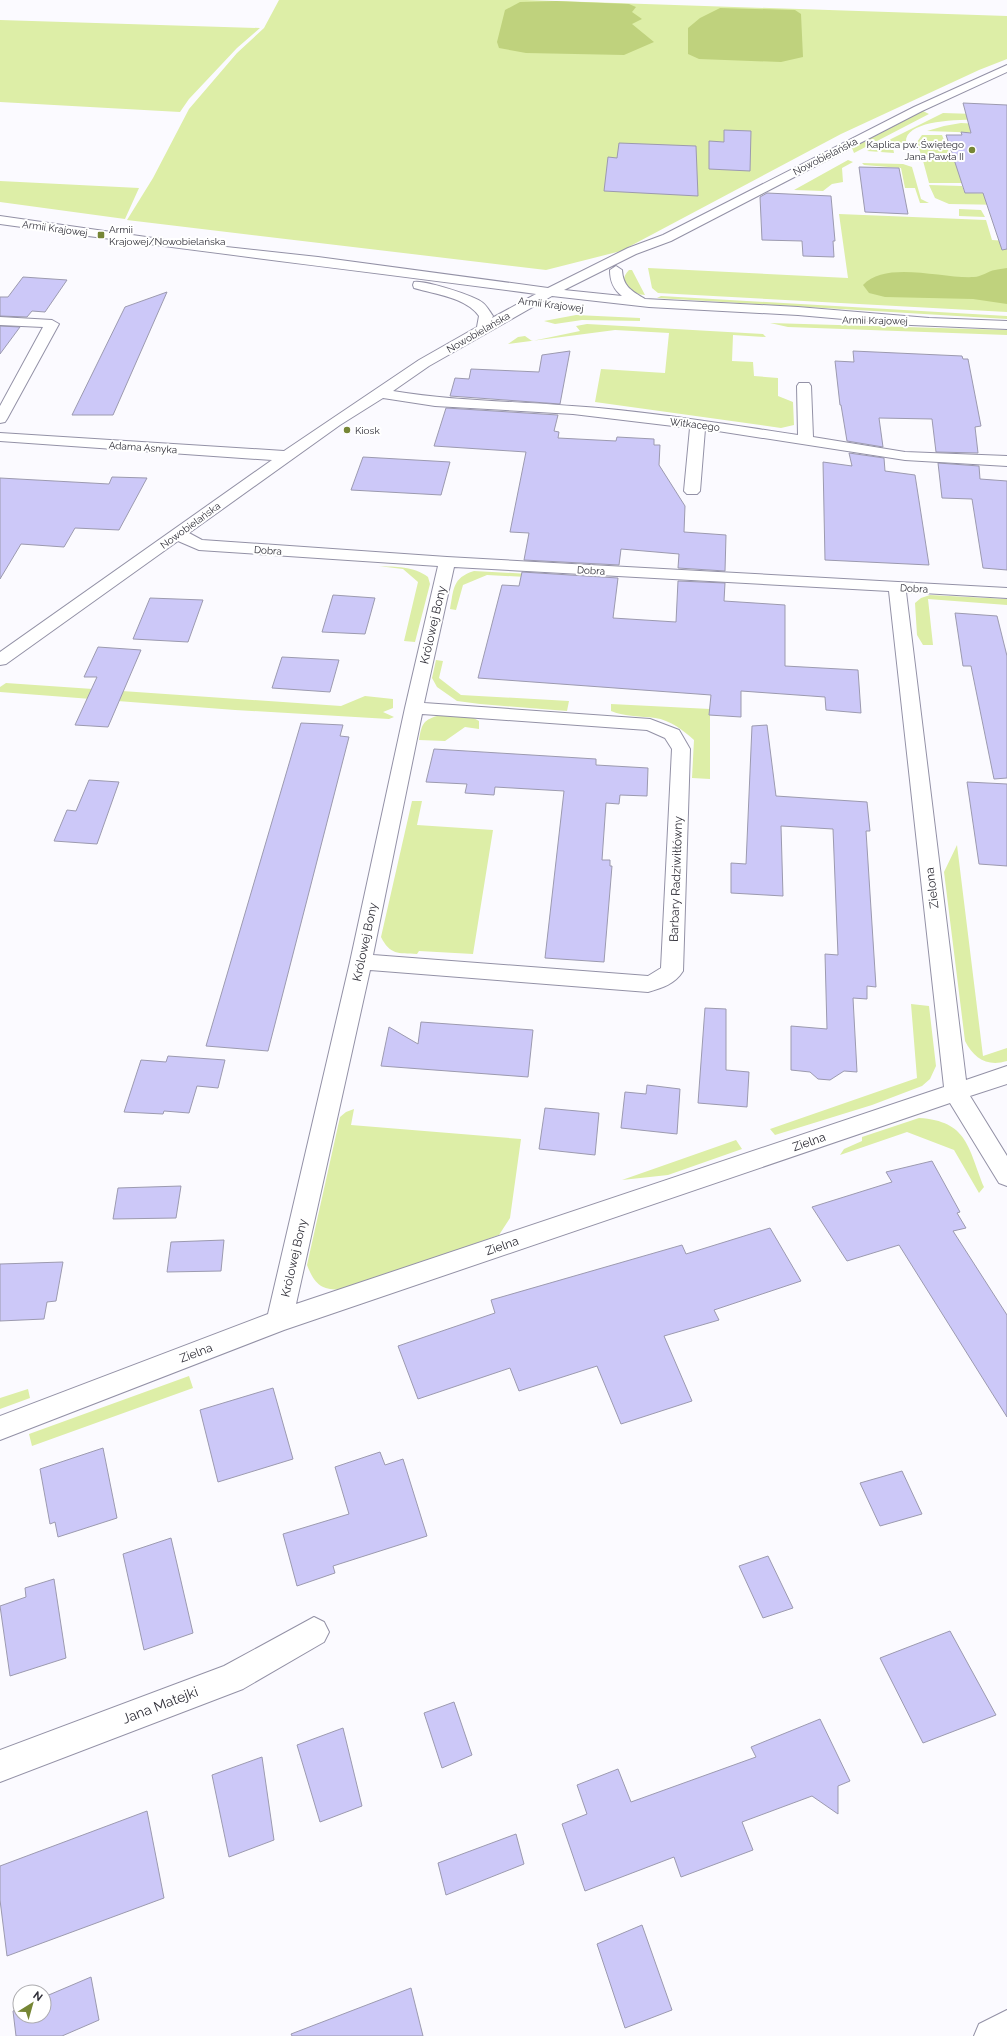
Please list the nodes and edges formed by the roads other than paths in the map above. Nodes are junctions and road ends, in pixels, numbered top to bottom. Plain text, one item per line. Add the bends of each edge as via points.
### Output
1 (1007, 68) edge
2 (0, 220) edge
3 (667, 238) junction
4 (181, 246) junction
5 (616, 270) junction
6 (419, 285) junction
7 (548, 292) junction
8 (573, 295) junction
9 (530, 302) junction
10 (641, 302) junction
11 (542, 311) junction
12 (0, 321) edge
13 (926, 321) junction
14 (1007, 325) edge
15 (483, 329) junction
16 (804, 386) dead end
17 (382, 393) junction
18 (0, 419) edge
19 (698, 424) junction
20 (0, 437) edge
21 (806, 440) junction
22 (287, 456) junction
23 (1007, 461) edge
24 (692, 491) dead end
25 (178, 534) junction
26 (447, 562) junction
27 (897, 587) junction
28 (1007, 593) edge
29 (0, 660) edge
30 (414, 708) junction
31 (361, 962) junction
32 (1007, 1074) edge
33 (956, 1093) junction
34 (1007, 1176) edge
35 (280, 1321) junction
36 (0, 1428) edge
37 (314, 1632) dead end
38 (0, 1766) edge
39 (1007, 2027) edge
40 (991, 2036) edge

1 - 3 street, Nowobielańska via 911,112
2 - 4 street, Armii Krajowej
3 - 5 street, Nowobielańska
3 - 7 street, Nowobielańska via 632,251
4 - 6 street, Armii Krajowej via 262,262
4 - 7 street, Armii Krajowej via 342,264
5 - 8 street, Nowobielańska
5 - 10 street via 616,278 624,294
6 - 9 street, Armii Krajowej
6 - 15 street via 468,300 479,306 486,316
7 - 8 street, Armii Krajowej
7 - 9 street, Nowobielańska
8 - 10 street, Armii Krajowej
8 - 11 street, Nowobielańska
9 - 11 street, Armii Krajowej
9 - 15 street, Nowobielańska
10 - 13 street, Armii Krajowej
11 - 13 street, Armii Krajowej via 722,318
11 - 17 street, Nowobielańska via 448,362
12 - 18 street via 52,324
13 - 14 street, Armii Krajowej
15 - 17 street, Nowobielańska via 424,362
16 - 21 street
17 - 19 street, Witkacego via 435,402 573,410
17 - 22 street, Nowobielańska
19 - 21 street, Witkacego
19 - 24 street
20 - 22 street, Adama Asnyka
21 - 23 street, Witkacego via 905,456
22 - 25 street, Nowobielańska
25 - 26 street, Dobra via 199,546
25 - 29 street, Nowobielańska
26 - 27 street, Dobra
26 - 30 street, Królowej Bony
27 - 28 street, Dobra
27 - 33 street, Zielona
30 - 31 street, Królowej Bony
30 - 31 street, Barbary Radziwiłłówny via 650,725 672,734 681,750 672,970 659,981 648,984
31 - 35 street, Królowej Bony
32 - 33 street, Zielna
33 - 34 street, Zielona
33 - 35 street, Zielna
35 - 36 street, Zielna
37 - 38 street, Jana Matejki via 232,1678
39 - 40 street

